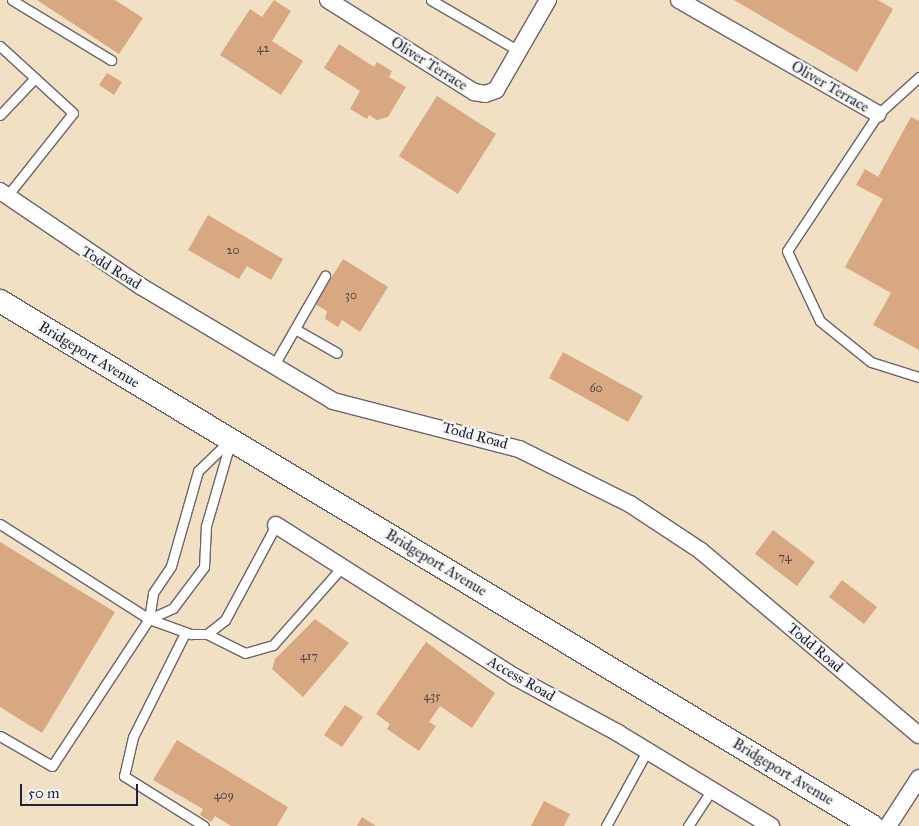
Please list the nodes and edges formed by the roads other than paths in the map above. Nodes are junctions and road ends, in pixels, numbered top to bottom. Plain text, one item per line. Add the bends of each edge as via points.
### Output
1 (12, 0) edge
2 (328, 0) edge
3 (431, 0) edge
4 (548, 0) edge
5 (679, 0) edge
6 (0, 46) edge
7 (519, 51) junction
8 (111, 60) dead end
9 (919, 77) edge
10 (35, 78) junction
11 (878, 114) junction
12 (0, 115) edge
13 (3, 193) edge
14 (325, 276) dead end
15 (0, 301) edge
16 (295, 329) junction
17 (337, 353) dead end
18 (274, 365) junction
19 (919, 377) edge
20 (232, 438) junction
21 (0, 524) edge
22 (276, 525) joint
23 (342, 567) junction
24 (150, 619) junction
25 (185, 633) junction
26 (206, 634) junction
27 (919, 735) edge
28 (0, 736) edge
29 (647, 751) junction
30 (919, 778) edge
31 (711, 791) junction
32 (204, 826) edge
33 (606, 826) edge
34 (688, 826) edge
35 (771, 826) edge
36 (872, 826) edge
37 (888, 826) edge

1 - 8 lane
2 - 7 street, Oliver Terrace via 474,92 496,90
3 - 7 lane
4 - 7 street, Oliver Terrace
5 - 11 street, Oliver Terrace
6 - 10 lane
9 - 11 lane
10 - 12 lane
10 - 13 lane via 73,113
11 - 19 lane via 787,251 820,321 871,362
13 - 18 street, Todd Road via 61,236
14 - 16 lane
15 - 20 main road, Bridgeport Avenue
16 - 17 lane
16 - 18 lane
18 - 27 street, Todd Road via 333,401 519,449 630,504 701,551
20 - 24 lane via 198,471 170,566 153,593
20 - 24 lane via 206,526 204,567 173,608
20 - 36 main road, Bridgeport Avenue
21 - 24 lane
22 - 23 street, Access Road
22 - 26 lane via 225,620
23 - 26 lane via 273,645 245,653
23 - 29 street, Access Road via 515,677
24 - 25 lane
24 - 28 lane via 52,766
25 - 26 lane
25 - 32 lane via 133,737 124,776
29 - 31 street, Access Road
29 - 33 lane
30 - 37 street
31 - 34 lane
31 - 35 street, Access Road

